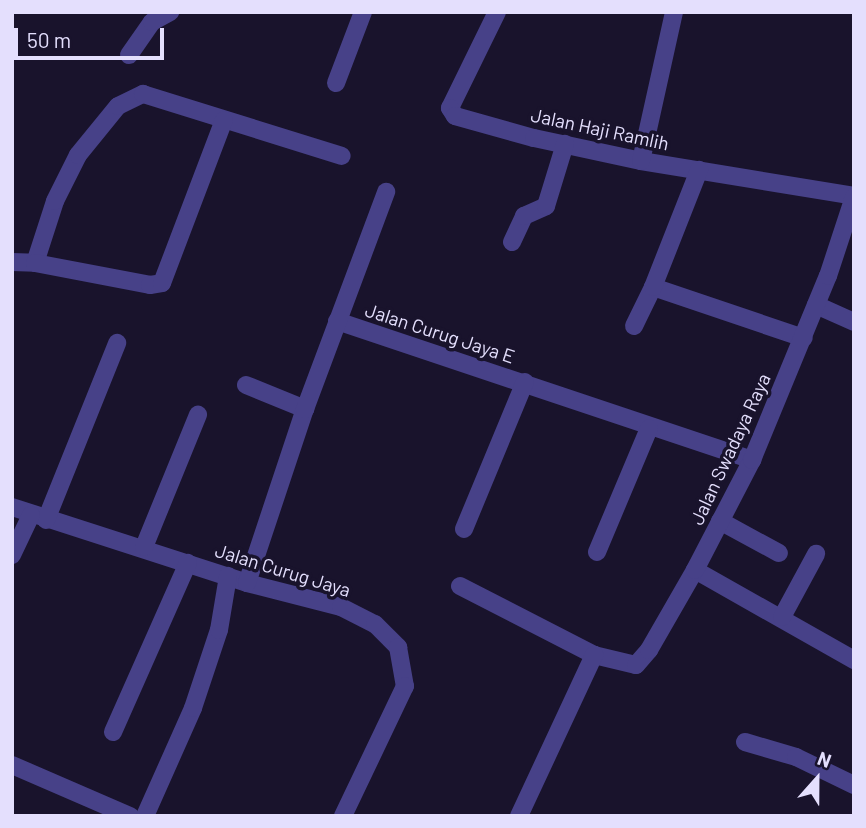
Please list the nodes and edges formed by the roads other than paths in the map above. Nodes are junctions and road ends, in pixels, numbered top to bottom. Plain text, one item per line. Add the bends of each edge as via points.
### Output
1 (170, 12) edge
2 (363, 12) edge
3 (497, 12) edge
4 (674, 12) edge
5 (129, 55) dead end
6 (336, 83) dead end
7 (223, 120) junction
8 (565, 144) junction
9 (342, 156) dead end
10 (641, 161) junction
11 (699, 170) junction
12 (386, 192) dead end
13 (854, 197) edge
14 (512, 242) dead end
15 (12, 262) edge
16 (35, 263) junction
17 (653, 287) junction
18 (816, 305) junction
19 (337, 321) junction
20 (854, 322) edge
21 (634, 326) dead end
22 (804, 338) junction
23 (117, 343) dead end
24 (525, 382) junction
25 (246, 385) dead end
26 (305, 409) junction
27 (198, 415) dead end
28 (649, 428) junction
29 (752, 460) junction
30 (12, 508) edge
31 (39, 517) junction
32 (720, 521) junction
33 (464, 528) dead end
34 (144, 547) junction
35 (597, 552) dead end
36 (779, 553) dead end
37 (816, 554) dead end
38 (12, 555) edge
39 (188, 564) junction
40 (695, 570) junction
41 (228, 576) junction
42 (247, 583) junction
43 (460, 586) dead end
44 (782, 617) junction
45 (594, 654) junction
46 (853, 657) edge
47 (113, 732) dead end
48 (745, 742) dead end
49 (12, 765) edge
50 (854, 785) edge
51 (130, 816) edge
52 (145, 816) edge
53 (343, 816) edge
54 (519, 816) edge

1 - 5 street via 152,22
2 - 6 street
3 - 8 street, Jalan Haji Ramlih via 450,113
4 - 10 street
7 - 9 street
7 - 16 street via 143,94 118,106 78,155 55,201
7 - 16 street via 162,283 150,285
8 - 10 street, Jalan Haji Ramlih
8 - 14 street via 546,206 524,216
10 - 11 street, Jalan Haji Ramlih
11 - 13 street, Jalan Haji Ramlih
11 - 17 street
12 - 19 street
13 - 18 street, Jalan Swadaya Raya
15 - 16 street
17 - 21 street
17 - 22 street
18 - 20 street
18 - 22 street, Jalan Swadaya Raya
19 - 24 street, Jalan Curug Jaya E
19 - 26 street, Jalan Curug Jaya E
22 - 29 street, Jalan Swadaya Raya
23 - 31 street
24 - 28 street, Jalan Curug Jaya E
24 - 33 street
25 - 26 street
26 - 42 street, Jalan Curug Jaya E
27 - 34 street
28 - 29 street, Jalan Curug Jaya E
28 - 35 street
29 - 32 street, Jalan Swadaya Raya
30 - 31 street, Jalan Curug Jaya
31 - 34 street, Jalan Curug Jaya
31 - 38 street
32 - 36 street
32 - 40 street, Jalan Swadaya Raya
34 - 39 street, Jalan Curug Jaya
37 - 44 street
39 - 41 street, Jalan Curug Jaya
39 - 47 street
40 - 44 street
40 - 45 street, Jalan Swadaya Raya via 636,665
41 - 42 street, Jalan Curug Jaya
41 - 52 street via 219,630 193,708
42 - 53 street, Jalan Curug Jaya via 341,607 374,624 398,647 405,686
43 - 45 street
44 - 46 street
45 - 54 street
48 - 50 street via 796,758
49 - 51 street

